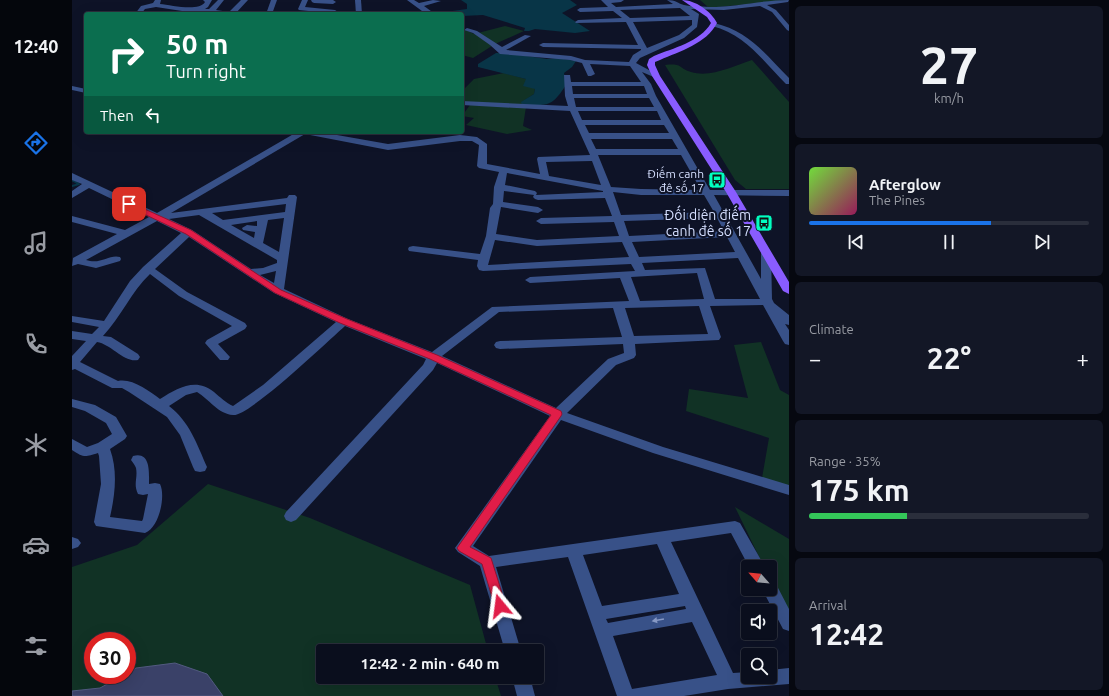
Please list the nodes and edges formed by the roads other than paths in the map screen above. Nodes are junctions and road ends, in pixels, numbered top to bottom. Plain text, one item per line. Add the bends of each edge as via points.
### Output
1 (142, 0) edge
2 (150, 0) edge
3 (206, 0) edge
4 (220, 0) edge
5 (245, 0) edge
6 (274, 0) edge
7 (305, 0) edge
8 (358, 0) edge
9 (410, 0) edge
10 (605, 0) edge
11 (621, 0) edge
12 (670, 0) edge
13 (788, 0) edge
14 (438, 1) dead end
15 (333, 2) dead end
16 (683, 2) edge
17 (759, 2) edge
18 (157, 3) edge
19 (418, 5) junction
20 (143, 8) junction
21 (614, 9) junction
22 (698, 9) junction
23 (198, 10) junction
24 (580, 10) dead end
25 (300, 11) edge
26 (140, 12) edge
27 (194, 12) edge
28 (210, 12) joint
29 (232, 12) edge
30 (270, 12) edge
31 (335, 12) edge
32 (359, 12) edge
33 (428, 12) edge
34 (695, 18) junction
35 (578, 22) dead end
36 (630, 24) junction
37 (714, 25) junction
38 (671, 26) dead end
39 (588, 27) dead end
40 (789, 29) edge
41 (464, 31) edge
42 (527, 36) dead end
43 (631, 38) dead end
44 (639, 38) junction
45 (543, 45) dead end
46 (644, 49) junction
47 (502, 50) junction
48 (585, 62) junction
49 (632, 64) junction
50 (591, 74) dead end
51 (656, 76) junction
52 (789, 82) edge
53 (647, 84) junction
54 (72, 88) edge
55 (84, 91) edge
56 (569, 96) junction
57 (652, 96) junction
58 (464, 103) edge
59 (573, 109) junction
60 (659, 109) junction
61 (579, 122) junction
62 (667, 122) junction
63 (300, 134) edge
64 (317, 134) edge
65 (585, 136) junction
66 (674, 136) junction
67 (594, 155) junction
68 (686, 155) junction
69 (648, 159) dead end
70 (504, 170) junction
71 (72, 176) edge
72 (545, 178) junction
73 (85, 186) junction
74 (499, 187) junction
75 (72, 190) edge
76 (608, 192) junction
77 (706, 192) junction
78 (731, 192) junction
79 (789, 193) edge
80 (72, 195) edge
81 (498, 204) junction
82 (538, 210) dead end
83 (197, 212) junction
84 (290, 214) junction
85 (720, 215) junction
86 (157, 217) junction
87 (263, 218) junction
88 (617, 218) junction
89 (72, 219) edge
90 (541, 220) dead end
91 (221, 223) junction
92 (243, 227) junction
93 (261, 229) junction
94 (188, 232) junction
95 (126, 234) junction
96 (730, 234) junction
97 (491, 236) junction
98 (625, 238) junction
99 (258, 244) junction
100 (413, 249) dead end
101 (766, 253) junction
102 (741, 255) junction
103 (485, 258) junction
104 (116, 259) dead end
105 (634, 260) junction
106 (75, 261) edge
107 (283, 262) junction
108 (147, 269) junction
109 (250, 272) junction
110 (641, 273) junction
111 (624, 274) junction
112 (530, 280) dead end
113 (278, 291) junction
114 (789, 291) edge
115 (766, 302) junction
116 (707, 303) junction
117 (618, 305) junction
118 (636, 305) junction
119 (72, 318) edge
120 (344, 321) junction
121 (789, 321) edge
122 (107, 325) junction
123 (72, 335) edge
124 (95, 338) junction
125 (629, 340) junction
126 (789, 341) edge
127 (500, 345) dead end
128 (134, 357) dead end
129 (224, 357) dead end
130 (433, 357) junction
131 (74, 361) edge
132 (72, 403) edge
133 (159, 406) junction
134 (558, 414) junction
135 (72, 444) edge
136 (103, 447) junction
137 (138, 460) dead end
138 (200, 467) dead end
139 (789, 490) edge
140 (291, 516) dead end
141 (661, 537) junction
142 (573, 549) junction
143 (753, 560) edge
144 (487, 562) junction
145 (774, 596) edge
146 (689, 599) junction
147 (596, 614) junction
148 (697, 614) junction
149 (789, 624) edge
150 (602, 631) junction
151 (511, 644) edge
152 (789, 676) edge
153 (728, 681) junction
154 (523, 684) edge
155 (526, 696) edge
156 (626, 696) edge
157 (634, 696) edge

1 - 2 street
1 - 20 street via 137,7
3 - 23 street via 209,1 206,6
4 - 28 street
5 - 29 street
6 - 30 street
7 - 15 street
7 - 25 street
8 - 32 street
9 - 19 street
10 - 11 street
10 - 21 street
12 - 16 street
13 - 17 street
14 - 19 street
16 - 21 street
16 - 22 main road
16 - 34 street
17 - 22 street
17 - 40 street via 774,11
18 - 20 street
18 - 23 street
19 - 33 street
20 - 26 street
21 - 24 street
21 - 36 street
22 - 34 street
22 - 37 main road via 710,16
23 - 27 street
23 - 28 street
25 - 31 street
34 - 36 street
34 - 46 street via 696,24 670,42
35 - 36 street
36 - 38 street
36 - 39 street
36 - 44 street
37 - 51 main road via 706,35 653,60 651,65
37 - 52 street via 725,27 746,40
41 - 47 street via 475,32
42 - 47 street
43 - 44 street
44 - 46 street
45 - 46 street
46 - 49 street
47 - 48 street
48 - 49 street
48 - 50 street
49 - 51 street
49 - 53 street
51 - 78 main road
53 - 56 street via 568,80
53 - 57 street
54 - 55 street
56 - 57 street
56 - 59 street
57 - 60 street
58 - 59 street
59 - 60 street
59 - 61 street
60 - 62 street
61 - 62 street
61 - 65 street
62 - 66 street
63 - 86 street
64 - 70 street via 388,147 460,138 474,139 483,144 482,166
65 - 66 street
65 - 67 street
66 - 68 street
67 - 68 street
67 - 72 street via 541,159
67 - 76 street
68 - 69 street
68 - 77 street
70 - 72 street
70 - 74 street
71 - 73 street
72 - 76 street
73 - 75 street
73 - 80 street
73 - 86 street
74 - 76 street via 535,195
74 - 81 street
76 - 77 street
76 - 88 street
77 - 78 street
77 - 85 street
78 - 79 street
78 - 101 main road
81 - 82 street
81 - 97 street via 495,208
83 - 84 street via 292,199
83 - 86 street
83 - 91 street via 204,213
84 - 87 street
84 - 107 street
85 - 88 street
85 - 96 street
86 - 94 street
86 - 95 street
87 - 92 street
87 - 93 street
88 - 90 street
88 - 98 street
89 - 95 street
91 - 92 street
91 - 92 street
92 - 93 street
92 - 99 street
93 - 99 street
94 - 108 street
94 - 109 street
95 - 106 street
96 - 98 street
96 - 102 street
97 - 98 street via 537,242
97 - 103 street
98 - 105 street
99 - 107 street
100 - 103 street
101 - 114 main road
101 - 115 street
102 - 105 street
102 - 115 street
103 - 105 street via 482,266 485,268
104 - 106 street via 95,266
105 - 110 street
107 - 109 street via 264,271
107 - 113 street
108 - 122 street via 134,283
108 - 129 street via 183,294 241,326 211,343
109 - 113 street
110 - 111 street
110 - 116 street via 701,270
111 - 112 street
111 - 118 street
113 - 120 street
115 - 116 street
115 - 121 street
115 - 126 street
116 - 118 street
116 - 125 street via 715,337
117 - 118 street
117 - 125 street
117 - 130 street via 496,309
119 - 122 street
120 - 130 street
120 - 133 street via 267,388 236,411 230,411 197,388 184,391
122 - 124 street
123 - 124 street
124 - 128 street via 107,340
124 - 131 street
125 - 127 street
125 - 134 street via 630,355 612,362
130 - 134 street
130 - 140 street via 429,367
131 - 133 street via 116,385 123,384
132 - 136 street via 90,408 111,420 120,436
133 - 138 street via 175,418 188,438
134 - 139 street via 658,450
134 - 144 street via 463,548
135 - 136 street via 85,452
136 - 137 street via 107,457 108,478 101,522 144,527 150,521 156,488 143,490 141,486 144,469
141 - 142 street
141 - 143 street via 735,527
141 - 146 street
142 - 144 street
142 - 147 street
144 - 151 street
145 - 149 street
146 - 147 street
146 - 148 street
147 - 150 street
148 -> 150 street
148 - 153 street
150 - 156 street
152 - 153 street
153 - 157 street
154 - 155 street

